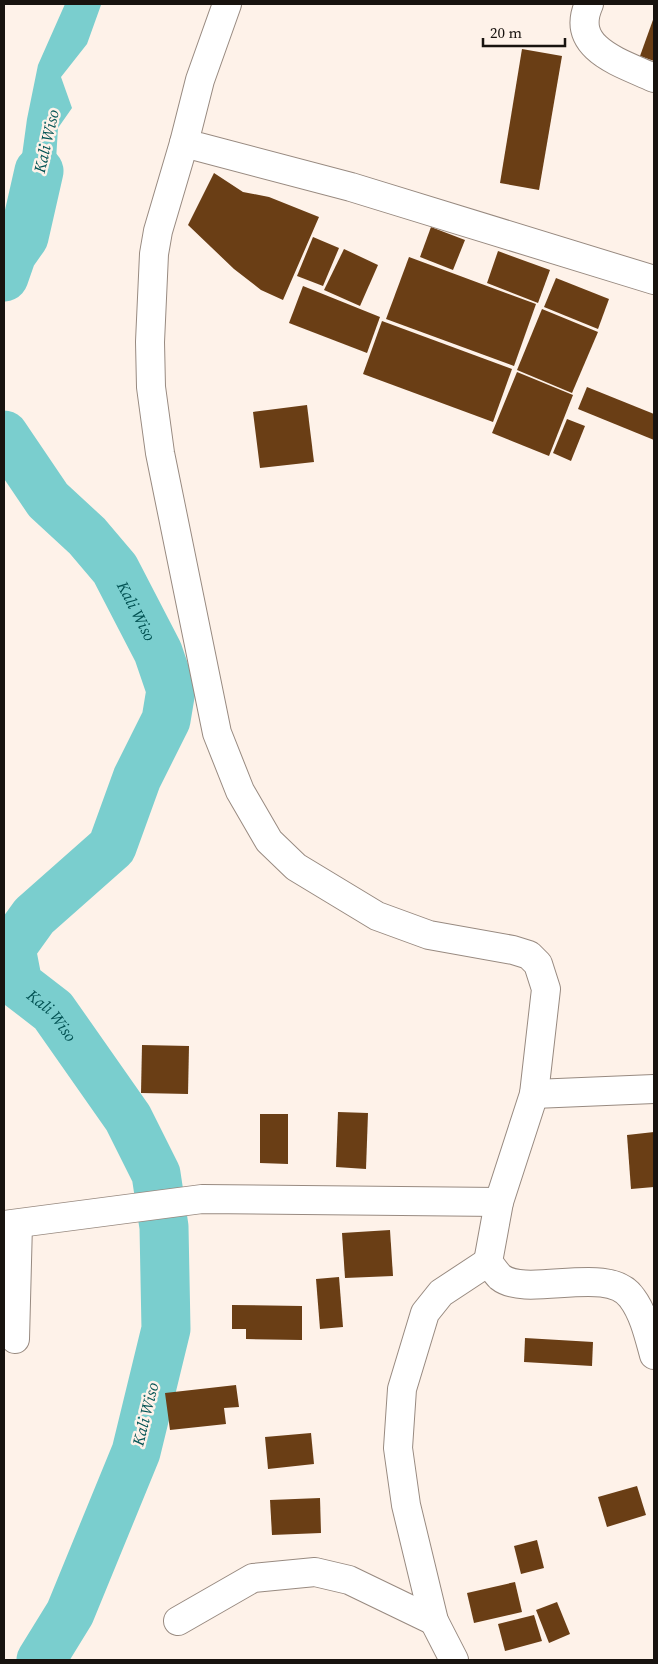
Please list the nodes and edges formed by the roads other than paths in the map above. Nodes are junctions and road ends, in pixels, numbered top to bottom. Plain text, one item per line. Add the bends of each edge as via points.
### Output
1 (227, 4) edge
2 (588, 4) edge
3 (654, 78) edge
4 (184, 143) junction
5 (654, 280) edge
6 (654, 1089) edge
7 (534, 1094) junction
8 (499, 1202) junction
9 (11, 1225) edge
10 (488, 1262) junction
11 (15, 1339) dead end
12 (654, 1355) edge
13 (178, 1621) dead end
14 (434, 1621) junction
15 (454, 1660) edge

1 - 4 street via 200,80
2 - 3 street via 583,23 589,40 602,53
4 - 5 street via 351,187
4 - 7 street via 154,254 151,387 160,453 217,733 240,791 268,841 296,867 378,916 429,935 513,950 529,955 538,964 546,989
6 - 7 street
7 - 8 street
8 - 9 street via 202,1199
8 - 10 street
9 - 11 street
10 - 12 street via 501,1278 523,1283 606,1282 621,1287 632,1297
10 - 14 street via 441,1293 424,1313 402,1389 398,1448 404,1495
13 - 14 street via 253,1578 316,1572 349,1580
14 - 15 street

